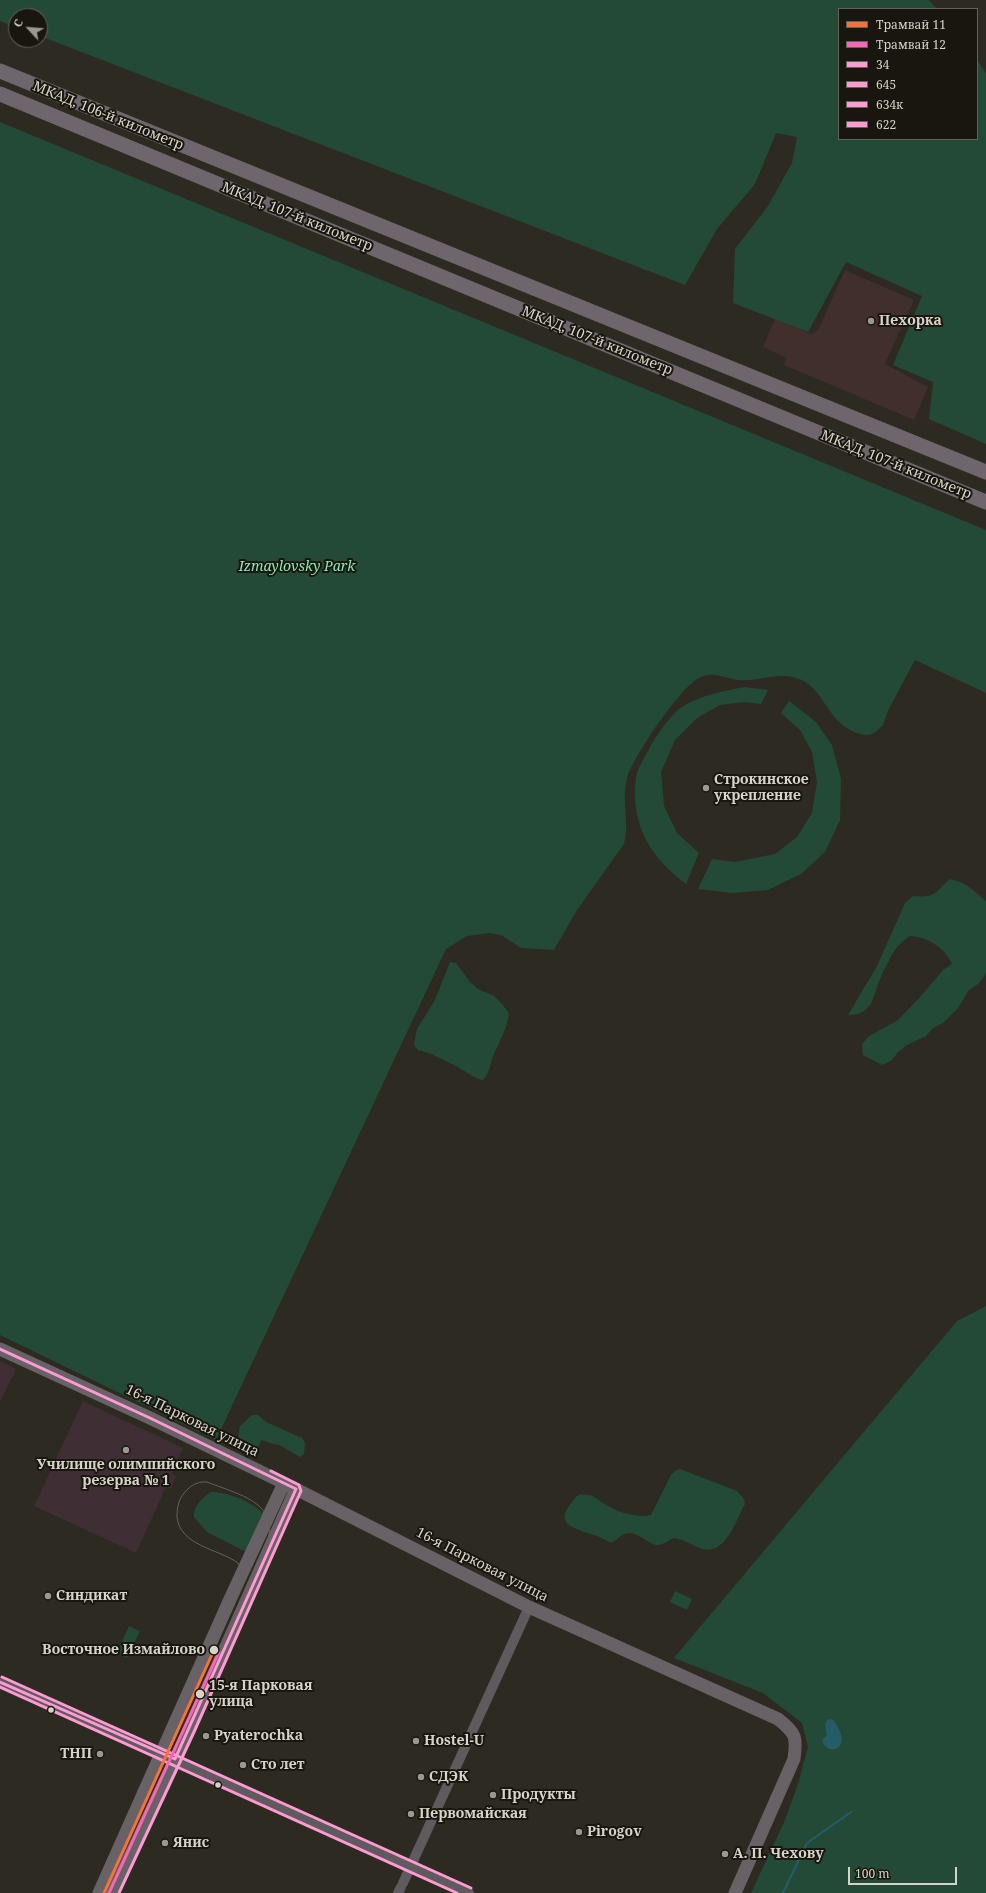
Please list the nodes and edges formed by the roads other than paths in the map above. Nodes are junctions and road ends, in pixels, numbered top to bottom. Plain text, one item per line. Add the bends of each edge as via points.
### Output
1 (0, 71) edge
2 (0, 94) edge
3 (216, 160) joint
4 (207, 180) joint
5 (986, 472) edge
6 (986, 502) edge
7 (0, 1349) edge
8 (284, 1483) junction
9 (296, 1489) junction
10 (529, 1607) junction
11 (0, 1682) edge
12 (161, 1753) junction
13 (175, 1759) junction
14 (410, 1867) junction
15 (401, 1888) edge
16 (99, 1893) edge
17 (113, 1893) edge
18 (469, 1893) edge
19 (735, 1893) edge

1 - 3 highway, МКАД, 106-й километр
2 - 4 highway, МКАД, 106-й километр
3 - 5 highway, МКАД, 107-й километр
4 - 6 highway, МКАД, 107-й километр
7 - 8 main road, 16-я Парковая улица
8 - 9 main road, 16-я Парковая улица
8 - 12 main road
9 - 10 main road, 16-я Парковая улица
9 - 13 main road
10 - 14 street
10 - 19 main road, 16-я Парковая улица via 778,1719 792,1730 796,1741 794,1759
11 - 12 street
12 - 13 street
12 - 16 main road
13 - 14 street
13 - 17 main road
14 - 15 street
14 - 18 street

